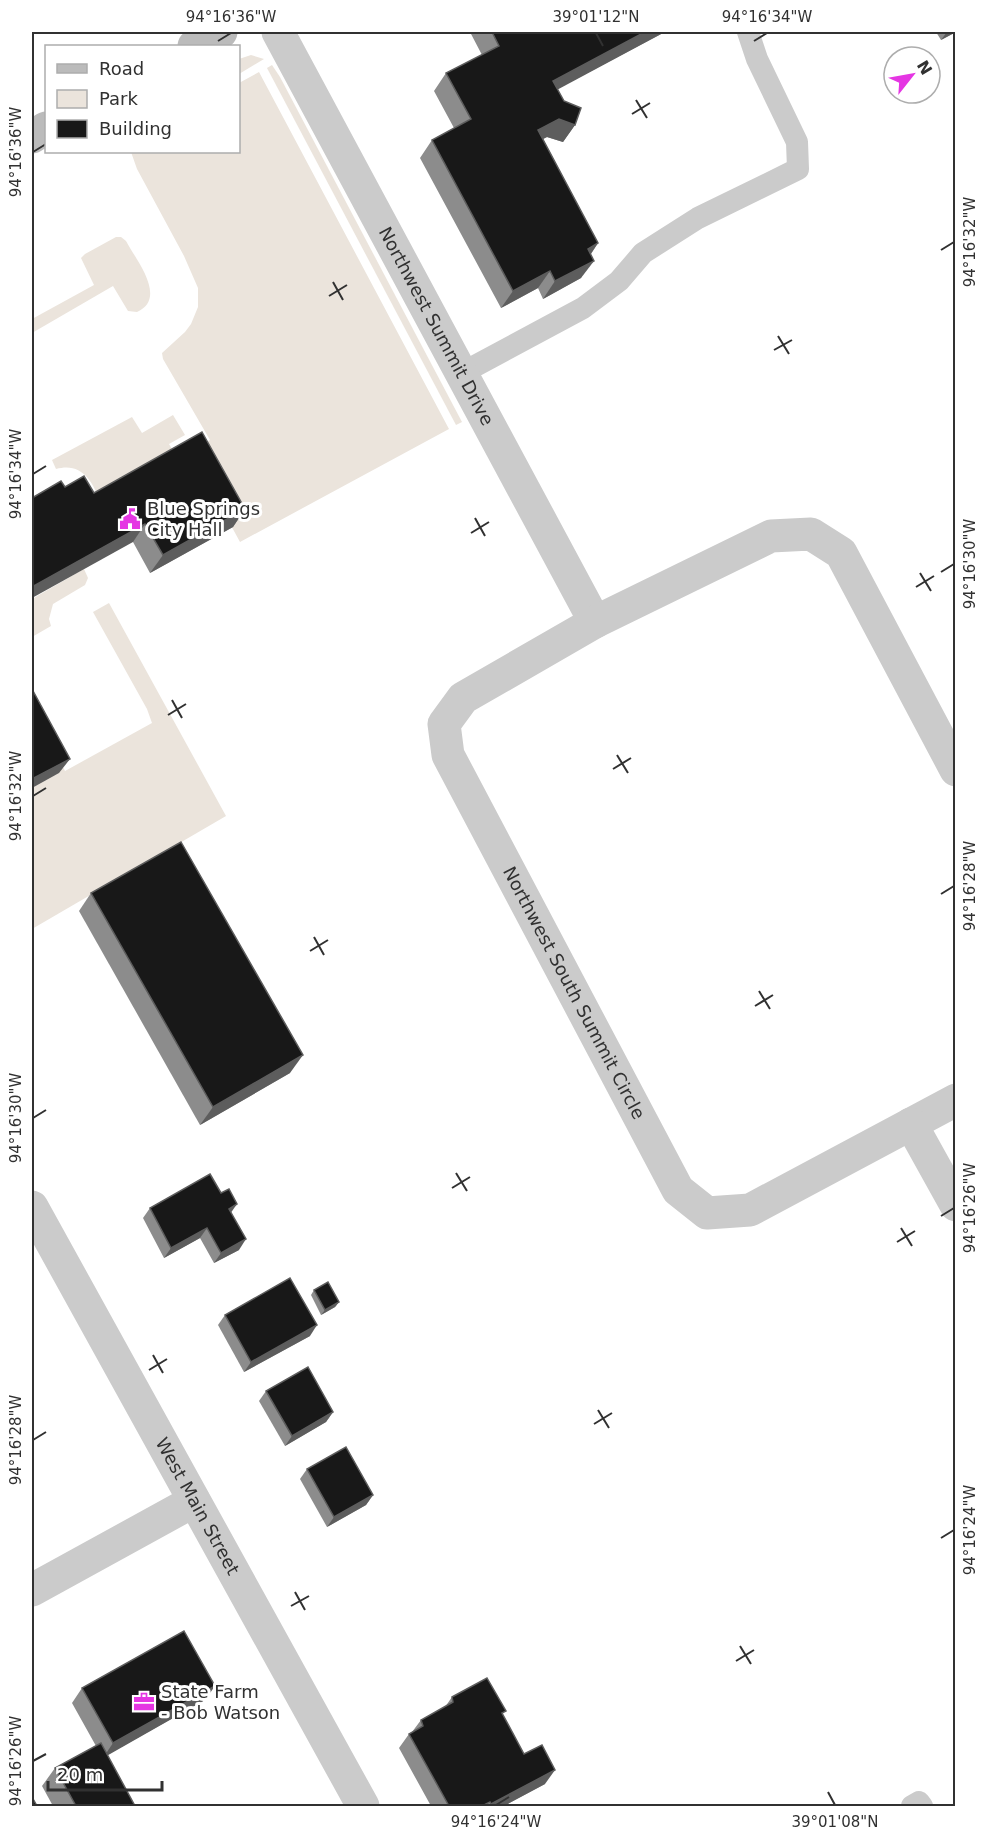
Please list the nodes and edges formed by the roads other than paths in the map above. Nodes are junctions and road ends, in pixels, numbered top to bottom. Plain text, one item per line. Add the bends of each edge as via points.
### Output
1 (221, 32) edge
2 (278, 32) edge
3 (748, 32) edge
4 (196, 45) edge
5 (45, 129) edge
6 (32, 137) edge
7 (462, 374) junction
8 (596, 622) junction
9 (956, 770) edge
10 (956, 1100) edge
11 (911, 1125) junction
12 (956, 1205) edge
13 (32, 1207) edge
14 (194, 1501) junction
15 (32, 1590) edge
16 (363, 1806) edge
17 (912, 1806) edge
18 (922, 1806) edge

1 - 4 street
2 - 7 street, Northwest Summit Drive
3 - 7 lane via 797,142 798,169 698,218 643,253 619,281 583,308
5 - 6 street
7 - 8 street, Northwest Summit Drive
8 - 9 street, Northwest South Summit Circle via 771,536 811,534 841,554
8 - 11 street, Northwest South Summit Circle via 463,698 444,724 448,755 678,1190 707,1213 750,1210
10 - 11 street, Northwest South Summit Circle
11 - 12 street
13 - 14 street, West Main Street
14 - 15 street
14 - 16 street, West Main Street
17 - 18 lane via 920,1802

